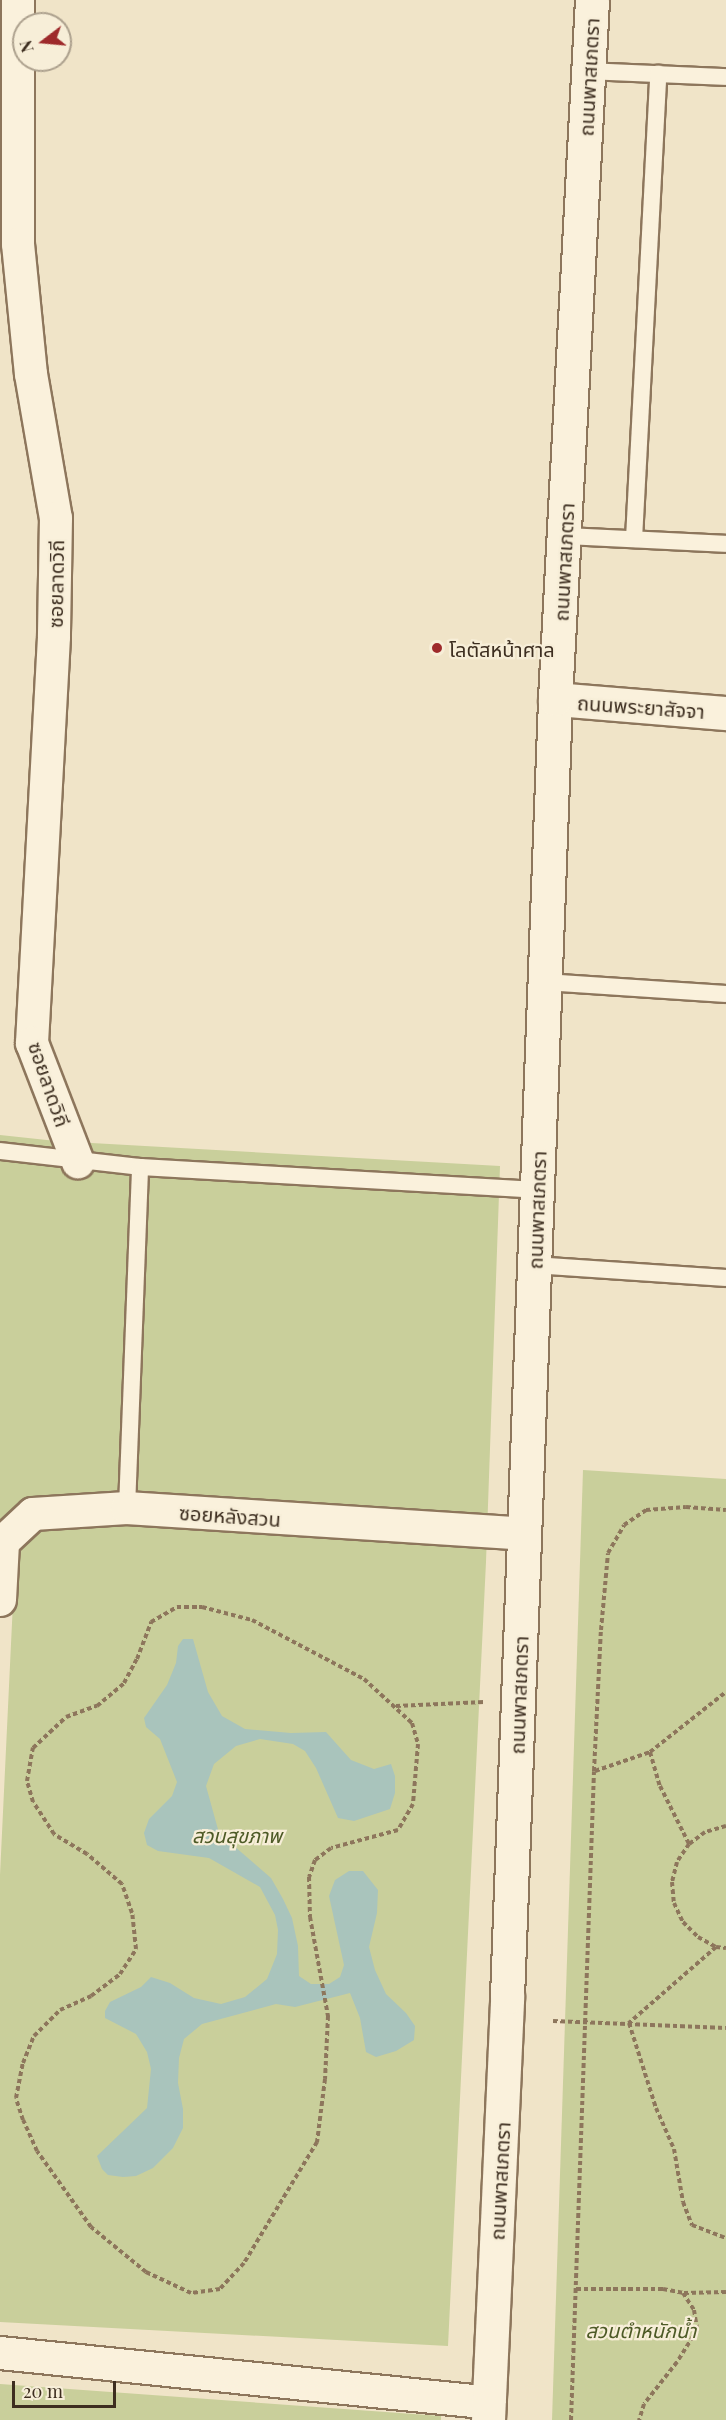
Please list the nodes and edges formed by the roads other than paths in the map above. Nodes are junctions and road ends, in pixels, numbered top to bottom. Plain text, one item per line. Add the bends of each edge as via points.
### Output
1 (18, 0) edge
2 (592, 0) edge
3 (588, 71) junction
4 (658, 74) junction
5 (726, 77) edge
6 (564, 536) junction
7 (634, 540) junction
8 (726, 544) edge
9 (555, 699) junction
10 (726, 712) edge
11 (545, 982) junction
12 (726, 994) edge
13 (0, 1151) edge
14 (78, 1162) junction
15 (140, 1167) junction
16 (537, 1190) junction
17 (534, 1265) junction
18 (726, 1278) edge
19 (127, 1508) junction
20 (524, 1534) junction
21 (2, 1541) edge
22 (0, 1600) edge
23 (0, 2353) edge
24 (489, 2411) edge

1 - 14 street, ซอยลาดวิถี via 18,244 31,374 56,518 54,637 32,1043
2 - 3 street, ถนนพาสเภตรา
3 - 4 lane
3 - 6 street, ถนนพาสเภตรา
4 - 5 lane
4 - 7 lane
6 - 7 lane
6 - 9 street, ถนนพาสเภตรา
7 - 8 lane
9 - 10 street, ถนนพระยาสัจจา
9 - 11 street, ถนนพาสเภตรา
11 - 12 lane
11 - 16 street, ถนนพาสเภตรา
13 - 14 lane
14 - 15 lane
15 - 16 lane
15 - 19 lane
16 - 17 street, ถนนพาสเภตรา
17 - 18 lane
17 - 20 street, ถนนพาสเภตรา
19 - 20 street, ซอยหลังสวน
19 - 21 street, ซอยหลังสวน via 33,1514
20 - 24 street, ถนนพาสเภตรา
21 - 22 street, ซอยหลังสวน
23 - 24 street

